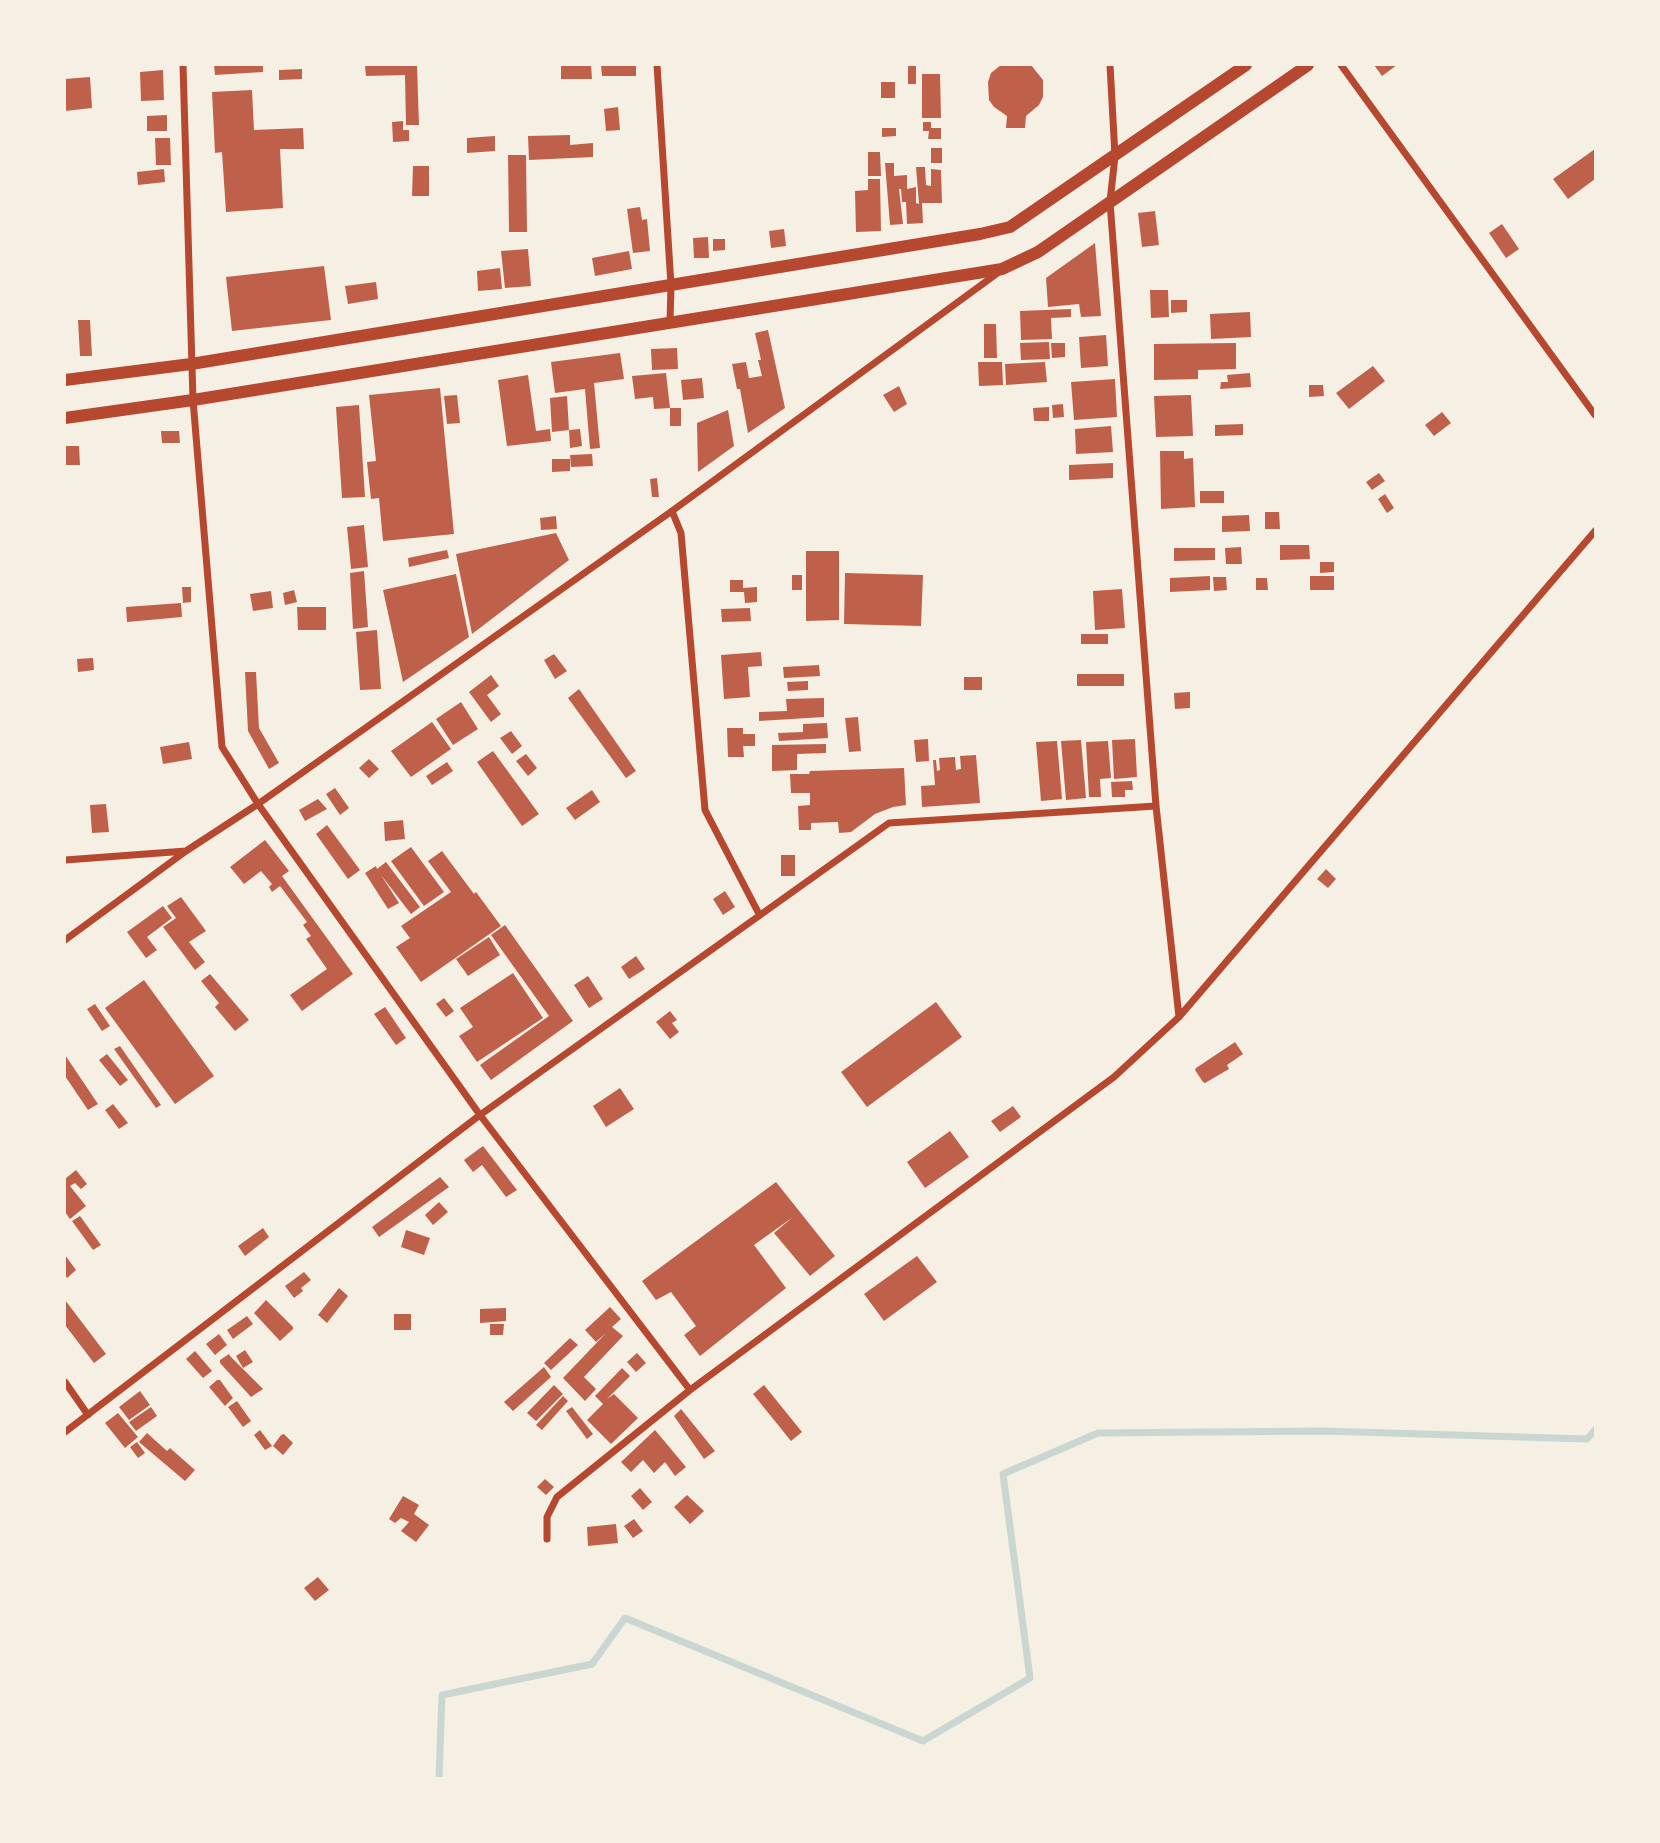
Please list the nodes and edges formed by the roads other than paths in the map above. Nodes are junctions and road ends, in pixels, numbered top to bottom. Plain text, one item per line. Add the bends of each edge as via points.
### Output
1 (183, 65) edge
2 (657, 65) edge
3 (1110, 65) edge
4 (1246, 65) edge
5 (1308, 65) edge
6 (1341, 65) edge
7 (1115, 156) junction
8 (1110, 202) junction
9 (1003, 269) junction
10 (671, 285) junction
11 (670, 322) junction
12 (191, 364) junction
13 (65, 380) edge
14 (193, 400) junction
15 (1595, 415) edge
16 (65, 418) edge
17 (672, 511) junction
18 (1595, 531) edge
19 (258, 804) junction
20 (1156, 806) junction
21 (186, 851) junction
22 (65, 860) edge
23 (760, 914) junction
24 (65, 940) edge
25 (1179, 1017) junction
26 (480, 1115) junction
27 (65, 1382) edge
28 (690, 1390) junction
29 (88, 1415) junction
30 (65, 1432) edge
31 (547, 1539) dead end

1 - 12 street
2 - 10 street
3 - 7 street
4 - 7 street
5 - 8 street
6 - 15 street
7 - 8 street
7 - 10 street via 1010,227
8 - 9 street via 1038,252
8 - 20 street
9 - 11 street
9 - 17 street
10 - 11 street
10 - 12 street
11 - 14 street
12 - 13 street
12 - 14 street
14 - 16 street
14 - 19 street via 222,747
17 - 19 street
17 - 23 street via 681,533 705,810
18 - 25 street
19 - 21 street
19 - 26 street
20 - 23 street via 889,822
20 - 25 street
21 - 22 street
21 - 24 street
23 - 26 street
25 - 28 street via 1114,1077
26 - 28 street
26 - 29 street
27 - 29 street
28 - 31 street via 557,1497 547,1517
29 - 30 street

